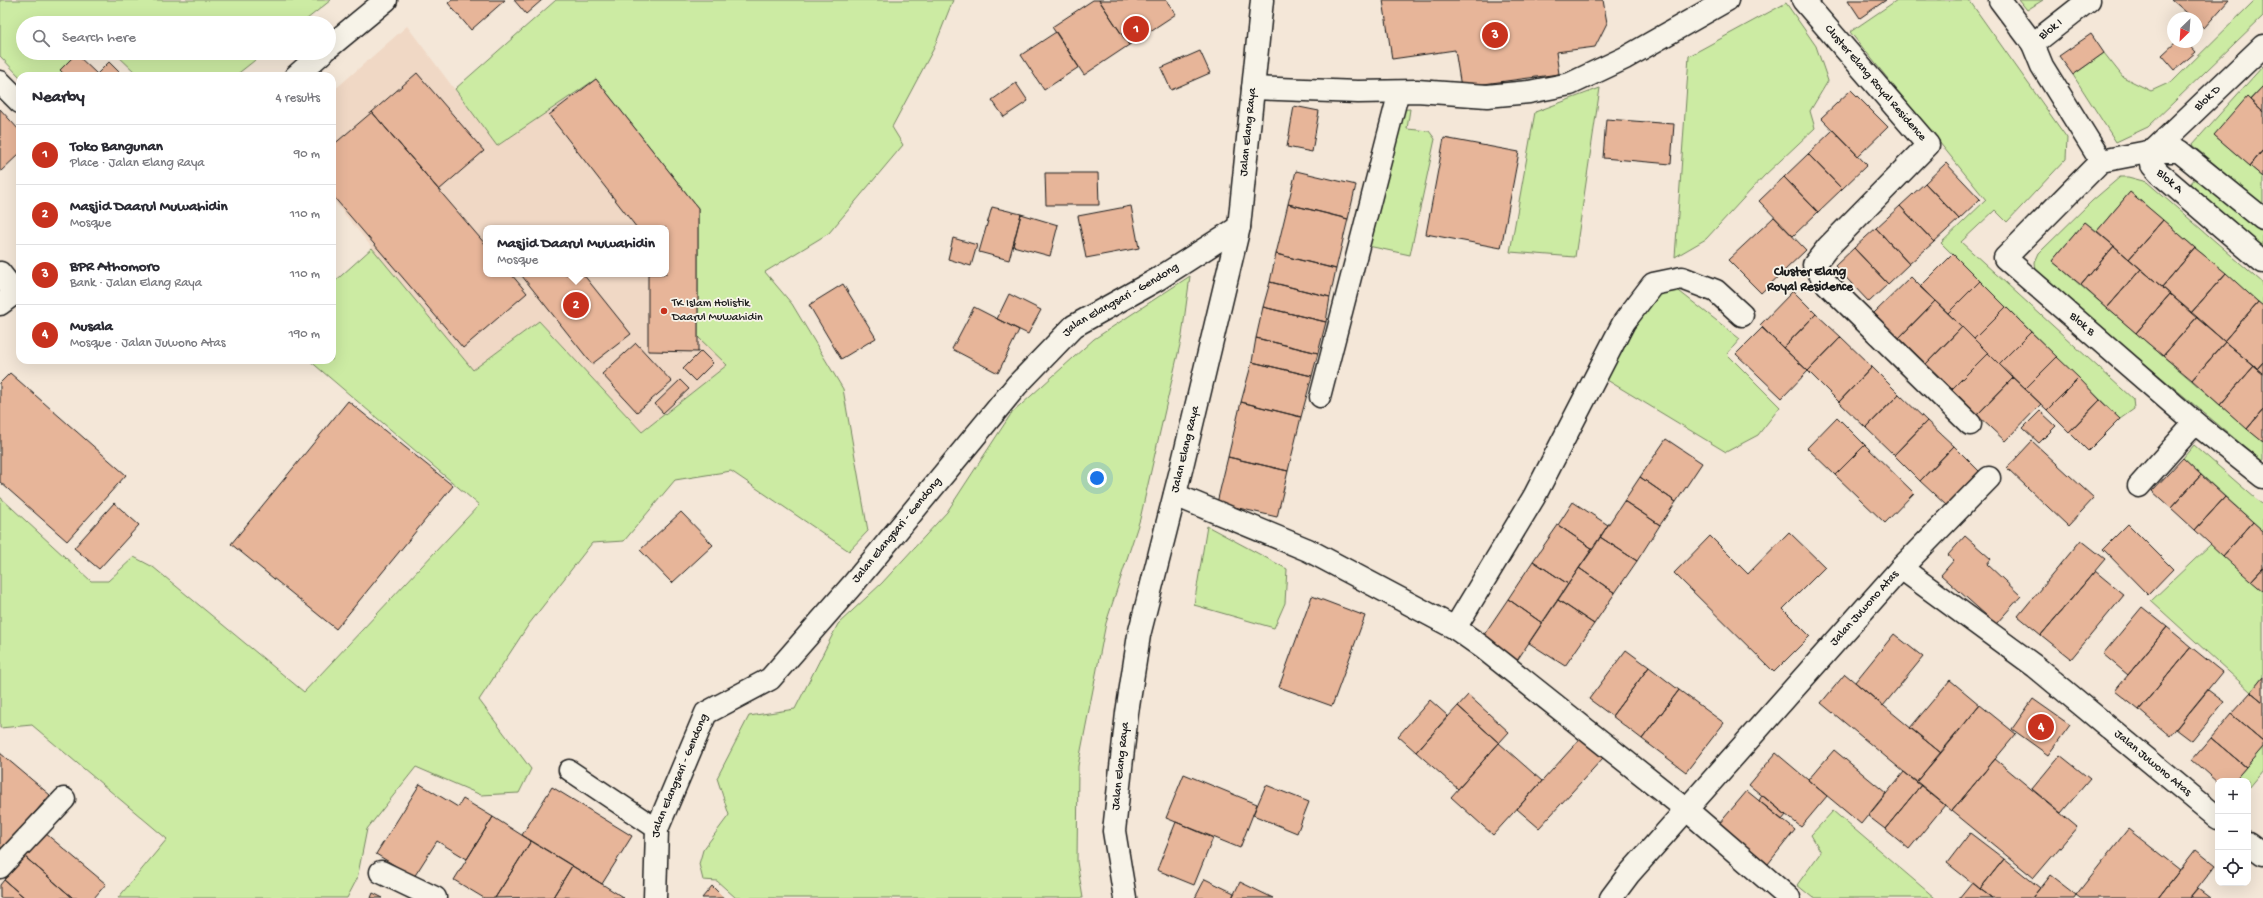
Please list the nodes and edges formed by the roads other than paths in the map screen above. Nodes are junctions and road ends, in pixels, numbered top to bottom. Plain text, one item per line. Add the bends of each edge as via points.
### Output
1 (386, 0) edge
2 (1262, 0) edge
3 (1727, 0) edge
4 (1803, 0) edge
5 (2000, 0) edge
6 (2089, 0) edge
7 (336, 41) edge
8 (2033, 44) junction
9 (2263, 46) edge
10 (314, 60) edge
11 (301, 72) edge
12 (0, 82) edge
13 (1253, 88) junction
14 (1400, 91) junction
15 (16, 98) edge
16 (2153, 151) junction
17 (2101, 161) junction
18 (2263, 219) edge
19 (1239, 227) junction
20 (2263, 262) edge
21 (0, 273) edge
22 (12, 295) edge
23 (1742, 315) dead end
24 (1320, 397) dead end
25 (2195, 422) junction
26 (1970, 424) dead end
27 (2263, 477) edge
28 (1989, 478) dead end
29 (2139, 486) dead end
30 (1175, 495) junction
31 (1900, 568) junction
32 (1455, 628) junction
33 (569, 770) dead end
34 (64, 799) dead end
35 (1688, 810) junction
36 (2215, 815) edge
37 (657, 829) junction
38 (2251, 845) edge
39 (2263, 854) edge
40 (0, 867) edge
41 (381, 872) dead end
42 (434, 898) edge
43 (655, 898) edge
44 (1125, 898) edge
45 (1611, 898) edge
46 (1789, 898) edge

1 - 7 street
2 - 13 street, Jalan Elang Raya
3 - 14 street via 1625,58 1570,84 1529,92 1487,96
4 - 26 street, Cluster Elang Royal Residence via 1928,145 1828,247 1814,265 1827,284
5 - 8 street
6 - 8 street, Blok I
8 - 17 street via 2042,66
9 - 16 street, Blok D
10 - 11 street
12 - 15 street
13 - 14 street
13 - 19 street, Jalan Elang Raya
14 - 24 lane
16 - 17 street
16 - 18 street, Blok A via 2179,150
16 - 20 street, Blok A via 2152,165
17 - 25 street, Blok B via 2005,258
19 - 30 street, Jalan Elang Raya
19 - 37 street, Jalan Elangsari - Gendong via 1158,279 1074,326 1016,385 854,583 770,679 706,713
21 - 22 street
23 - 32 street via 1716,291 1682,278 1653,284 1624,322 1534,497
25 - 27 street, Blok B
25 - 29 street
28 - 31 street
30 - 32 street via 1308,550
30 - 44 street, Jalan Elang Raya via 1139,635 1127,713 1114,831
31 - 35 street, Jalan Juwono Atas
31 - 36 street, Jalan Juwono Atas via 2036,666
32 - 35 street
33 - 37 lane
34 - 40 street
35 - 45 street, Jalan Juwono Atas via 1629,874
35 - 46 street
37 - 43 street, Jalan Elangsari - Gendong
38 - 39 street
41 - 42 street

